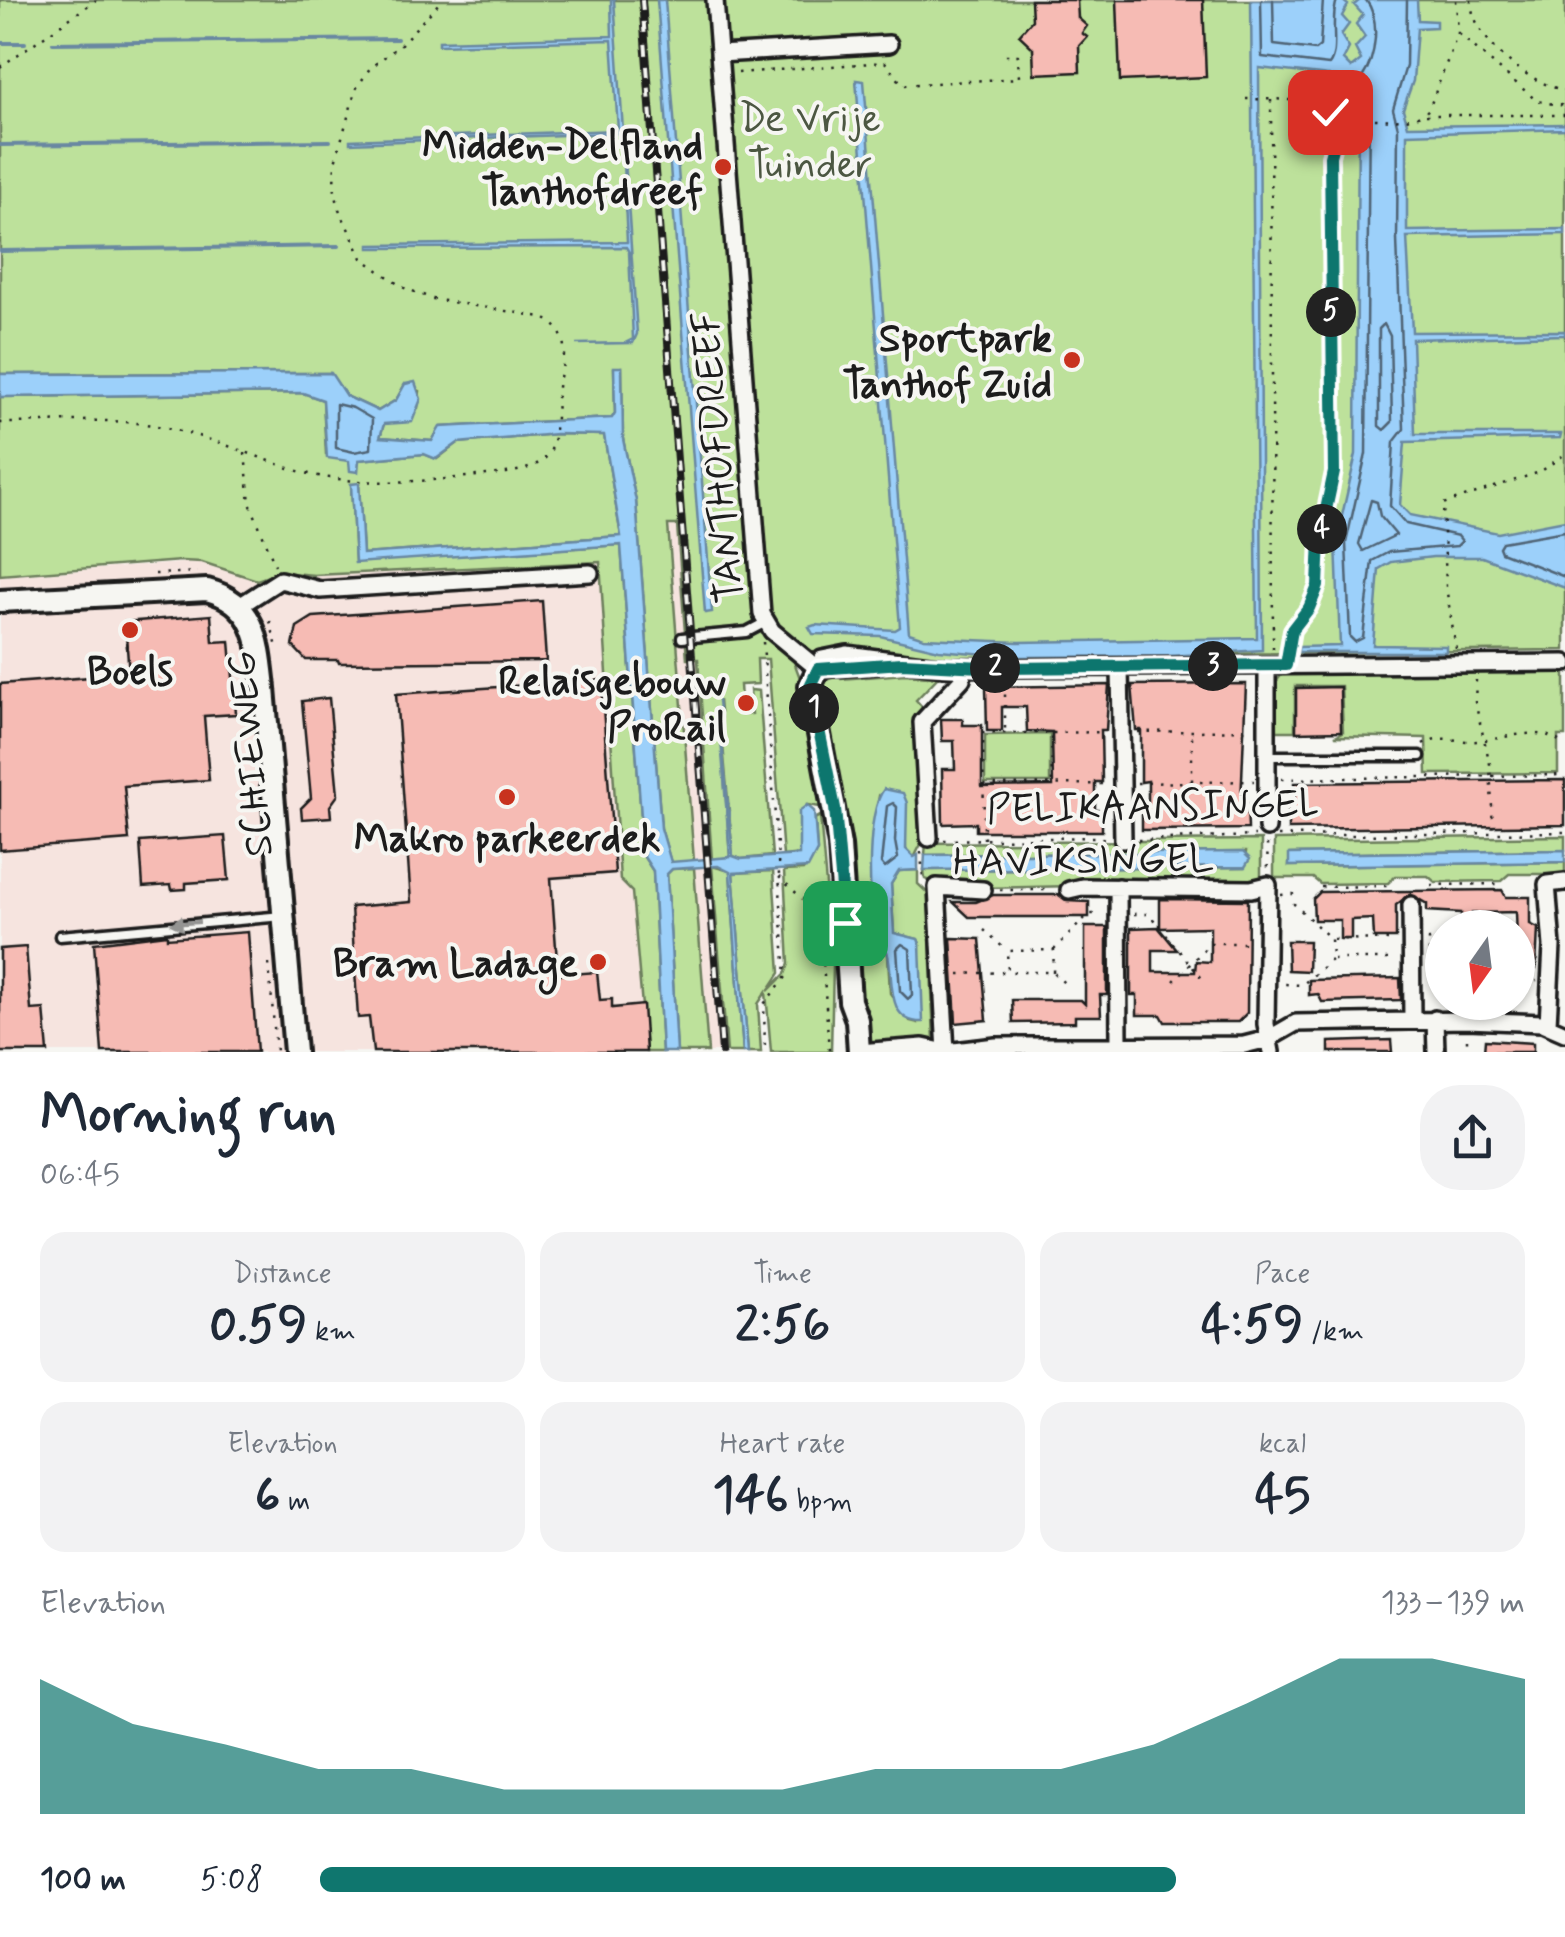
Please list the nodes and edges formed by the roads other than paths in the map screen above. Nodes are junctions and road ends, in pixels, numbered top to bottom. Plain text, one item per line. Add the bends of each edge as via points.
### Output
1 (715, 0) edge
2 (889, 44) dead end
3 (719, 54) junction
4 (590, 573) dead end
5 (247, 600) junction
6 (0, 601) edge
7 (769, 626) junction
8 (682, 638) dead end
9 (1565, 663) edge
10 (1275, 665) junction
11 (1120, 667) junction
12 (964, 668) junction
13 (818, 669) junction
14 (1268, 756) junction
15 (1420, 756) road end
16 (1267, 832) road end
17 (1122, 840) road end
18 (926, 843) road end
19 (1565, 882) edge
20 (1118, 886) junction
21 (983, 890) road end
22 (1069, 890) road end
23 (1411, 905) dead end
24 (282, 916) junction
25 (60, 936) dead end
26 (850, 1001) junction
27 (1425, 1019) edge
28 (1412, 1020) junction
29 (1435, 1020) edge
30 (1458, 1020) edge
31 (1548, 1024) junction
32 (1565, 1033) edge
33 (1270, 1046) edge
34 (287, 1048) edge
35 (1127, 1048) edge
36 (845, 1052) edge
37 (859, 1052) edge
38 (946, 1052) edge
39 (1436, 1052) edge

1 - 3 street, TANTHOFDREEF
2 - 3 street
3 - 7 street, TANTHOFDREEF via 762,614
4 - 5 street via 320,590 280,580
5 - 6 street, SCHIEWEG via 191,590
5 - 24 street, SCHIEWEG via 260,654
7 - 8 lane
7 - 13 street, TANTHOFDREEF
9 - 10 street
10 - 11 street
10 - 14 street
11 - 12 street
11 - 17 street
12 - 13 street via 846,654 822,659
12 - 18 street, PELIKAANSINGEL via 962,679 922,722
13 - 26 street via 810,686 840,845
14 - 15 lane
14 - 16 street
19 - 31 street via 1548,884
20 - 22 street, HAVIKSINGEL
20 - 33 street, HAVIKSINGEL via 1268,890
20 - 35 street
21 - 38 street, HAVIKSINGEL via 937,887
23 - 28 street
24 -> 25 lane
24 - 34 street, SCHIEWEG
26 - 36 street
26 - 37 street
27 - 28 street
28 - 33 street via 1296,1023
29 - 39 street
30 - 31 street
31 - 32 street
33 - 35 street
35 - 38 street
37 - 38 street

